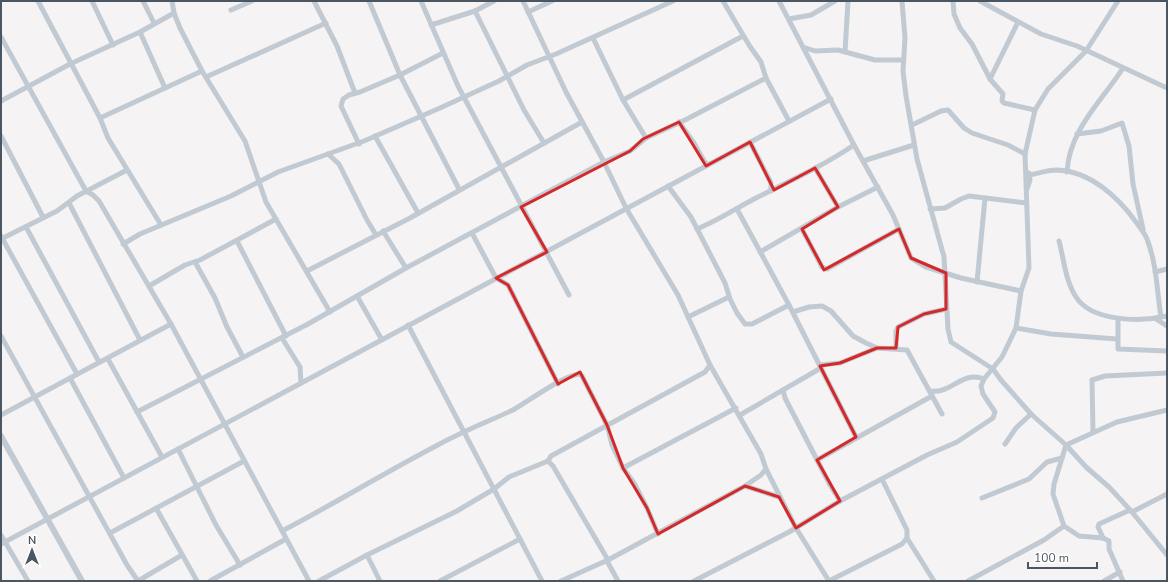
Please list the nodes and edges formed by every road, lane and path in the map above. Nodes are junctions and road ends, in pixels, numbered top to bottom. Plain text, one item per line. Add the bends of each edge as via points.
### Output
1 (38, 1) edge
2 (92, 1) edge
3 (143, 1) edge
4 (172, 1) edge
5 (252, 1) edge
6 (314, 1) edge
7 (369, 1) edge
8 (421, 1) edge
9 (494, 1) edge
10 (523, 1) edge
11 (552, 1) edge
12 (672, 1) edge
13 (723, 1) edge
14 (779, 1) edge
15 (835, 1) edge
16 (848, 1) edge
17 (902, 1) edge
18 (953, 1) edge
19 (980, 1) edge
20 (1118, 1) edge
21 (666, 2) edge
22 (826, 3) edge
23 (231, 10) dead end
24 (475, 11) junction
25 (528, 12) junction
26 (174, 13) junction
27 (789, 19) junction
28 (1018, 22) junction
29 (154, 23) junction
30 (326, 23) junction
31 (431, 25) junction
32 (140, 32) junction
33 (744, 36) junction
34 (1, 37) edge
35 (593, 38) junction
36 (113, 45) junction
37 (803, 47) junction
38 (815, 51) junction
39 (1086, 51) junction
40 (845, 52) junction
41 (443, 53) junction
42 (549, 57) junction
43 (810, 60) junction
44 (903, 60) junction
45 (70, 64) junction
46 (1123, 68) junction
47 (202, 71) junction
48 (400, 75) junction
49 (507, 76) junction
50 (206, 77) junction
51 (766, 78) junction
52 (990, 79) junction
53 (28, 86) junction
54 (165, 88) junction
55 (1167, 88) edge
56 (355, 93) junction
57 (464, 96) junction
58 (831, 99) junction
59 (623, 100) junction
60 (1, 101) edge
61 (1035, 110) junction
62 (420, 116) junction
63 (100, 118) junction
64 (789, 121) junction
65 (582, 122) junction
66 (679, 122) junction
67 (912, 125) junction
68 (1077, 134) junction
69 (1, 136) edge
70 (375, 136) junction
71 (646, 138) junction
72 (750, 142) junction
73 (544, 143) junction
74 (358, 144) junction
75 (854, 145) junction
76 (914, 145) junction
77 (337, 152) junction
78 (328, 154) junction
79 (1025, 154) junction
80 (336, 159) junction
81 (863, 161) junction
82 (604, 162) junction
83 (706, 163) junction
84 (501, 167) junction
85 (815, 168) junction
86 (1026, 169) junction
87 (127, 170) junction
88 (1067, 172) junction
89 (1030, 175) junction
90 (258, 182) junction
91 (771, 183) junction
92 (668, 186) junction
93 (778, 187) junction
94 (878, 187) junction
95 (460, 189) junction
96 (1027, 189) junction
97 (86, 191) junction
98 (771, 191) junction
99 (985, 198) junction
100 (69, 203) junction
101 (1026, 203) junction
102 (521, 207) junction
103 (838, 207) junction
104 (626, 208) junction
105 (737, 209) junction
106 (930, 210) junction
107 (1140, 210) junction
108 (418, 213) junction
109 (1131, 215) junction
110 (44, 217) junction
111 (276, 219) junction
112 (160, 226) junction
113 (26, 227) junction
114 (802, 228) junction
115 (697, 229) junction
116 (899, 229) junction
117 (1143, 230) junction
118 (383, 231) junction
119 (472, 233) junction
120 (376, 234) junction
121 (1, 238) edge
122 (237, 241) junction
123 (1059, 241) dead end
124 (123, 244) junction
125 (547, 252) junction
126 (760, 252) junction
127 (195, 262) junction
128 (406, 268) junction
129 (1167, 269) edge
130 (307, 271) junction
131 (1155, 272) junction
132 (946, 273) junction
133 (496, 278) junction
134 (977, 282) junction
135 (148, 286) junction
136 (1021, 291) junction
137 (569, 295) dead end
138 (358, 296) junction
139 (729, 297) junction
140 (789, 305) junction
141 (946, 309) junction
142 (330, 312) junction
143 (793, 312) junction
144 (1167, 316) edge
145 (688, 317) junction
146 (1158, 318) junction
147 (1118, 319) junction
148 (171, 324) junction
149 (408, 325) junction
150 (1167, 326) edge
151 (1016, 328) junction
152 (1, 336) edge
153 (284, 337) junction
154 (1117, 339) junction
155 (140, 340) junction
156 (382, 340) junction
157 (877, 348) junction
158 (896, 348) junction
159 (1167, 351) edge
160 (243, 357) junction
161 (108, 359) junction
162 (99, 362) junction
163 (710, 366) junction
164 (821, 366) junction
165 (993, 369) junction
166 (1167, 373) edge
167 (77, 374) junction
168 (70, 378) junction
169 (200, 379) junction
170 (984, 379) junction
171 (301, 383) junction
172 (558, 384) junction
173 (783, 390) junction
174 (930, 391) junction
175 (932, 396) junction
176 (35, 398) junction
177 (736, 408) junction
178 (1167, 410) edge
179 (137, 412) junction
180 (942, 414) dead end
181 (1031, 414) junction
182 (1, 415) edge
183 (740, 415) junction
184 (224, 424) junction
185 (607, 425) junction
186 (464, 432) junction
187 (1093, 432) junction
188 (1, 436) edge
189 (856, 437) junction
190 (1005, 444) dead end
191 (1066, 445) junction
192 (178, 449) junction
193 (557, 454) junction
194 (162, 457) junction
195 (1062, 458) junction
196 (817, 460) junction
197 (244, 461) junction
198 (548, 461) junction
199 (553, 466) junction
200 (623, 468) junction
201 (766, 469) junction
202 (124, 478) junction
203 (882, 479) junction
204 (197, 486) junction
205 (745, 486) junction
206 (494, 489) junction
207 (1167, 494) edge
208 (90, 496) junction
209 (779, 496) junction
210 (982, 498) dead end
211 (840, 501) junction
212 (156, 508) junction
213 (1131, 511) junction
214 (48, 518) junction
215 (1064, 526) junction
216 (796, 528) junction
217 (282, 531) junction
218 (110, 533) junction
219 (658, 534) junction
220 (1, 535) edge
221 (907, 538) junction
222 (1103, 538) junction
223 (286, 539) junction
224 (520, 539) junction
225 (3, 543) edge
226 (1165, 548) edge
227 (182, 555) junction
228 (367, 555) junction
229 (1167, 555) edge
230 (607, 560) junction
231 (240, 565) junction
232 (1120, 572) junction
233 (308, 579) edge
234 (28, 581) edge
235 (82, 581) edge
236 (138, 581) edge
237 (197, 581) edge
238 (210, 581) edge
239 (301, 581) edge
240 (319, 581) edge
241 (380, 581) edge
242 (440, 581) edge
243 (542, 581) edge
244 (561, 581) edge
245 (618, 581) edge
246 (694, 581) edge
247 (829, 581) edge
248 (934, 581) edge
249 (970, 581) edge
250 (1104, 581) edge
251 (1123, 581) edge

1 - 45 street
2 - 36 street
3 - 29 street
4 - 26 street
5 - 23 street
6 - 30 street
7 - 48 street
8 - 31 street
9 - 24 street
10 - 25 street
11 - 25 street
12 - 21 street
13 - 33 street
14 - 27 street
15 - 22 street
16 - 40 street
17 - 44 street via 905,38
18 - 52 street via 956,22 972,44
19 - 28 street
20 - 39 street
21 - 35 street
22 - 27 street via 811,15
24 - 31 street
24 - 49 street
25 - 42 street
26 - 29 street
26 - 47 street
27 - 37 street
28 - 39 street via 1041,34
28 - 52 street
29 - 32 street
30 - 50 street
30 - 56 street
31 - 41 street
32 - 36 street
32 - 54 street
33 - 51 street via 761,62
33 - 59 street
34 - 53 street
35 - 42 street
35 - 59 street
36 - 45 street
37 - 38 street
37 - 43 street
38 - 40 street via 827,49
38 - 43 street
39 - 46 street
39 - 61 street via 1048,89
40 - 44 street via 875,60
41 - 48 street
41 - 57 street
42 - 49 street
42 - 65 street
43 - 58 street
44 - 67 street
45 - 53 street
45 - 63 street
46 - 55 street
46 - 68 street
47 - 50 street
47 - 54 street
48 - 56 street
48 - 62 street
49 - 57 street
49 - 73 street
50 - 90 street via 245,141
51 - 64 street
51 - 66 street
52 - 61 street via 1003,94 1004,103
53 - 60 street
53 - 97 street
54 - 63 street
56 - 74 street via 345,97 342,106
57 - 62 street
57 - 84 street
58 - 64 street
58 - 75 street
59 - 71 street
61 - 79 street
62 - 70 street
62 - 95 street
63 - 87 street via 108,138
64 - 72 street
65 - 73 street
65 - 82 street
66 - 71 street
66 - 83 street
67 - 76 street
67 - 79 street via 948,110 972,133 1008,145
68 - 88 street via 1069,156
68 - 107 street via 1101,131 1122,123 1129,146 1132,177
69 - 110 street
70 - 74 street
70 - 108 street
71 - 82 street via 630,151
72 - 83 street
72 - 91 street
73 - 84 street
74 - 77 street
75 - 81 street
75 - 85 street
76 - 81 street
76 - 106 street
77 - 78 street
77 - 80 street
78 - 80 street
78 - 90 street
79 - 86 street
80 - 120 street
81 - 94 street
82 - 102 street
82 - 104 street
83 - 92 street via 702,168
84 - 95 street
84 - 102 street
85 - 93 street
85 - 103 street
86 - 89 street
86 - 96 street
87 - 97 street
87 - 112 street
88 - 89 street via 1058,170
88 - 109 street via 1101,185
89 - 96 street
90 - 111 street
90 - 112 street
91 - 93 street
91 - 98 street
92 - 104 street
92 - 115 street
93 - 98 street
94 - 103 street
94 - 116 street
95 - 108 street
96 - 101 street
97 - 100 street
97 - 124 street via 99,201
98 - 105 street
99 - 101 street
99 - 106 street via 965,197 944,208
99 - 134 street
100 - 110 street
100 - 155 street
101 - 136 street via 1029,268
102 - 119 street
102 - 125 street
103 - 114 street
104 - 125 street
104 - 145 street via 678,295
105 - 115 street
105 - 126 street
106 - 132 street
107 - 109 street
107 - 117 street
108 - 118 street
109 - 117 street
110 - 113 street
111 - 122 street
111 - 130 street
112 - 124 street
113 - 121 street
113 - 162 street
114 - 116 street via 822,267 827,269
114 - 126 street
115 - 139 street via 725,283
116 - 132 street via 911,258 926,267
117 - 131 street
118 - 120 street
118 - 128 street
119 - 128 street
119 - 133 street
120 - 130 street
121 - 167 street
122 - 127 street
122 - 153 street
123 - 147 street via 1067,278 1079,301 1089,310
124 - 135 street
125 - 133 street
125 - 137 street
126 - 140 street
127 - 135 street
127 - 160 street
128 - 138 street
129 - 131 street
130 - 142 street
131 - 146 street
132 - 134 street
132 - 141 street
133 - 149 street
133 - 172 street via 508,285
134 - 136 street
135 - 148 street
136 - 151 street
138 - 142 street
138 - 156 street
139 - 140 street via 737,313 748,325
139 - 145 street
140 - 143 street
141 - 158 street via 924,314 898,327
141 - 165 street via 951,342
142 - 153 street
143 - 157 street via 819,306 826,308 835,314 853,336
143 - 164 street
144 - 146 street
145 - 163 street
146 - 147 street
146 - 150 street
147 - 154 street
148 - 155 street
148 - 169 street
149 - 156 street
149 - 186 street
151 - 154 street via 1051,334
151 - 165 street
152 - 176 street
153 - 160 street
153 - 171 street via 300,367
154 - 159 street via 1120,350
155 - 161 street
156 - 171 street
157 - 158 street
157 - 164 street via 840,363
158 - 174 street via 910,353
160 - 169 street
161 - 162 street
161 - 179 street
162 - 167 street
163 - 177 street
163 - 185 street via 705,372
164 - 173 street
164 - 189 street
165 - 170 street
165 - 181 street
166 - 187 street via 1105,376 1092,380
167 - 168 street
168 - 176 street
168 - 202 street
169 - 179 street
169 - 184 street
170 - 174 street via 970,376 941,391
170 - 203 street via 981,390 995,412 993,418 957,442
171 - 184 street
172 - 185 street via 576,374 582,376
172 - 186 street
173 - 183 street
173 - 196 street
174 - 175 street
175 - 180 street
175 - 189 street
176 - 182 street
176 - 208 street
177 - 183 street
177 - 200 street
178 - 187 street via 1131,417
179 - 194 street
181 - 190 street via 1016,428
181 - 191 street
183 - 201 street via 761,454
184 - 192 street
184 - 197 street
185 - 193 street
185 - 200 street via 612,445
186 - 206 street
186 - 217 street
187 - 191 street
188 - 214 street
189 - 196 street
191 - 195 street
191 - 213 street
192 - 194 street
192 - 204 street
193 - 198 street via 551,456
193 - 199 street
194 - 202 street
195 - 210 street via 1047,462 1034,476
195 - 215 street via 1053,494
196 - 211 street
197 - 204 street
197 - 217 street
198 - 199 street
198 - 206 street via 509,477
199 - 230 street
200 - 219 street via 634,483
201 - 205 street
201 - 209 street
202 - 208 street
203 - 211 street
203 - 221 street via 907,530
204 - 212 street
204 - 231 street
205 - 209 street
205 - 219 street
206 - 224 street
206 - 228 street via 436,522
207 - 213 street
208 - 214 street
208 - 218 street
209 - 216 street
211 - 216 street
212 - 218 street
212 - 227 street
213 - 222 street via 1099,524
213 - 226 street
214 - 225 street
214 - 235 street
215 - 222 street via 1078,536
215 - 249 street
216 - 246 street
216 - 247 street
217 - 223 street
218 - 236 street
219 - 230 street
220 - 225 street
221 - 247 street via 902,544
221 - 248 street
222 - 232 street via 1109,541 1109,549
223 - 231 street
223 - 233 street
224 - 242 street
224 - 243 street
225 - 234 street
226 - 229 street
227 - 236 street
227 - 237 street
228 - 240 street
228 - 241 street
230 - 244 street
230 - 245 street
231 - 238 street
232 - 250 street
232 - 251 street
233 - 239 street

